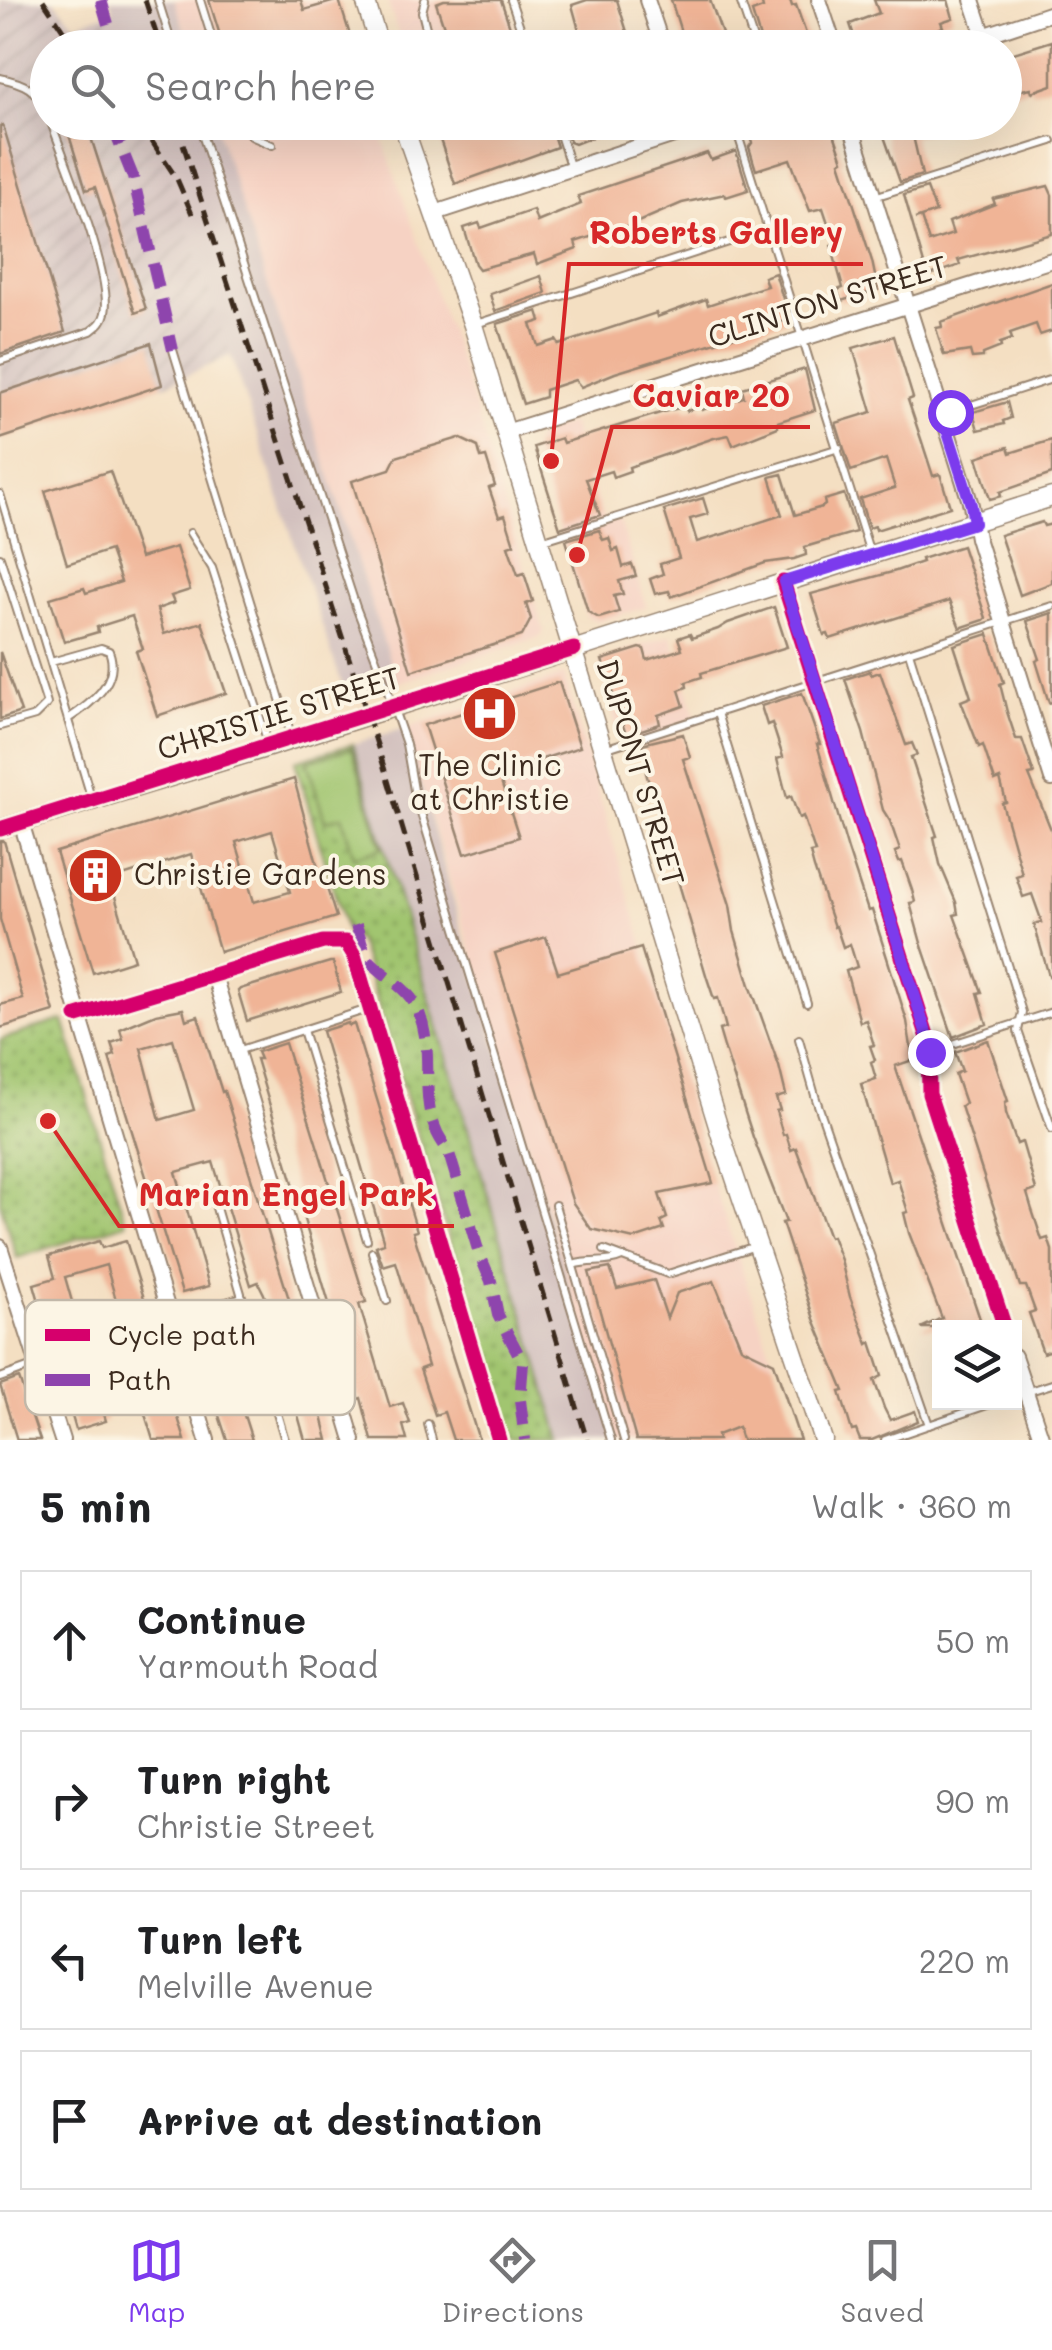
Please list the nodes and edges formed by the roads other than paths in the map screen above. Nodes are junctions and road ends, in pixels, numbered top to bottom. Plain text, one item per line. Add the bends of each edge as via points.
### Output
1 (158, 0) edge
2 (200, 0) edge
3 (365, 0) edge
4 (425, 0) edge
5 (510, 0) edge
6 (647, 0) edge
7 (740, 0) edge
8 (819, 0) edge
9 (972, 0) edge
10 (1052, 13) edge
11 (167, 30) edge
12 (209, 30) edge
13 (374, 30) edge
14 (426, 30) edge
15 (521, 30) edge
16 (657, 30) edge
17 (750, 30) edge
18 (829, 30) edge
19 (982, 30) edge
20 (1002, 30) edge
21 (0, 78) edge
22 (30, 88) edge
23 (57, 140) edge
24 (204, 140) edge
25 (260, 140) edge
26 (409, 140) edge
27 (562, 140) edge
28 (651, 140) edge
29 (740, 140) edge
30 (856, 140) edge
31 (1052, 140) edge
32 (272, 145) dead end
33 (571, 169) junction
34 (874, 198) junction
35 (435, 212) junction
36 (769, 229) junction
37 (1052, 260) edge
38 (907, 306) junction
39 (473, 325) junction
40 (802, 338) junction
41 (174, 350) dead end
42 (0, 361) edge
43 (1052, 379) edge
44 (942, 414) junction
45 (506, 432) junction
46 (838, 448) junction
47 (0, 494) edge
48 (1052, 497) edge
49 (974, 523) junction
50 (190, 533) dead end
51 (540, 542) junction
52 (870, 555) junction
53 (0, 557) edge
54 (784, 582) junction
55 (1052, 606) edge
56 (1003, 623) junction
57 (574, 649) junction
58 (909, 652) junction
59 (51, 662) junction
60 (814, 683) junction
61 (717, 713) junction
62 (68, 720) junction
63 (0, 726) edge
64 (292, 740) junction
65 (269, 747) junction
66 (603, 750) junction
67 (1052, 779) edge
68 (92, 800) junction
69 (21, 822) junction
70 (0, 829) edge
71 (214, 974) junction
72 (808, 1003) dead end
73 (369, 1009) junction
74 (1052, 1012) edge
75 (77, 1016) junction
76 (1020, 1022) junction
77 (304, 1030) junction
78 (800, 1039) dead end
79 (236, 1051) junction
80 (930, 1052) junction
81 (1052, 1129) edge
82 (212, 1194) dead end
83 (555, 1205) dead end
84 (367, 1240) dead end
85 (757, 1246) junction
86 (604, 1250) dead end
87 (1, 1252) edge
88 (372, 1252) dead end
89 (622, 1257) junction
90 (573, 1265) junction
91 (242, 1297) junction
92 (164, 1300) edge
93 (233, 1300) edge
94 (243, 1300) edge
95 (311, 1300) edge
96 (387, 1301) dead end
97 (1002, 1320) edge
98 (25, 1327) edge
99 (25, 1369) edge
100 (0, 1378) edge
101 (1052, 1384) edge
102 (1022, 1394) edge
103 (1022, 1396) edge
104 (974, 1410) edge
105 (54, 1415) edge
106 (199, 1415) edge
107 (278, 1415) edge
108 (345, 1415) edge
109 (428, 1424) dead end
110 (929, 1426) junction
111 (62, 1440) edge
112 (207, 1440) edge
113 (286, 1440) edge
114 (353, 1440) edge
115 (432, 1440) edge
116 (499, 1440) edge
117 (611, 1440) edge
118 (624, 1440) edge
119 (822, 1440) edge
120 (885, 1440) edge
121 (1042, 1440) edge

1 - 11 lane
2 - 12 lane
3 - 13 main road
4 - 14 lane
5 - 15 lane
6 - 16 street
7 - 17 lane
8 - 18 street
9 - 19 street
10 - 20 street
21 - 22 lane
23 - 42 lane via 100,264 106,309 91,331
24 - 117 lane, bridge via 406,744 414,790
25 - 32 lane
26 - 35 main road, DUPONT STREET
27 - 33 lane
28 - 33 street
29 - 36 lane
30 - 34 street
31 - 34 lane
33 - 35 street
34 - 38 street
35 - 39 main road, DUPONT STREET
36 - 39 lane
36 - 40 lane
37 - 38 street, CLINTON STREET
38 - 40 street, CLINTON STREET
38 - 44 street
39 - 45 main road, DUPONT STREET
40 - 45 street, CLINTON STREET
40 - 46 lane
41 - 64 lane
43 - 44 lane
44 - 49 street
45 - 51 main road, DUPONT STREET
46 - 51 lane
46 - 52 lane
47 - 59 lane
48 - 49 main road, CHRISTIE STREET
49 - 52 main road, CHRISTIE STREET
49 - 56 street
50 - 65 lane via 212,568
51 - 57 main road, DUPONT STREET
52 - 54 main road, CHRISTIE STREET
53 - 63 lane via 46,704 35,716
54 - 57 main road, CHRISTIE STREET
54 - 60 street
55 - 56 lane
56 - 58 lane
56 - 67 street
57 - 64 main road, CHRISTIE STREET
57 - 66 main road, DUPONT STREET
58 - 60 lane
58 - 76 lane
59 - 62 lane
59 - 62 lane via 102,648 113,661 108,682
60 - 61 lane
60 - 80 street
61 - 66 lane
61 - 72 lane
62 - 68 lane
64 - 65 main road, CHRISTIE STREET
65 - 68 main road, CHRISTIE STREET
66 - 85 main road, DUPONT STREET
68 - 69 main road, CHRISTIE STREET
69 - 70 main road, CHRISTIE STREET
69 - 75 street
71 - 73 street via 340,940 354,955
71 - 75 street
71 - 79 street
73 - 77 lane
73 - 116 street
74 - 76 lane
75 - 92 street
76 - 80 lane
76 - 81 lane
77 - 79 lane
77 - 84 lane
78 - 110 lane
79 - 95 street
80 - 97 street via 928,1094
82 - 91 lane
83 - 90 lane
85 - 89 lane via 668,1274
85 - 119 main road, DUPONT STREET
86 - 89 lane
87 - 98 street
88 - 96 lane
89 - 90 lane
90 - 118 lane
91 - 93 lane
91 - 94 lane
99 - 100 lane
101 - 102 lane
103 - 121 street
104 - 110 lane
105 - 111 street
106 - 112 street
107 - 113 lane
108 - 114 street
109 - 115 lane
110 - 120 lane

